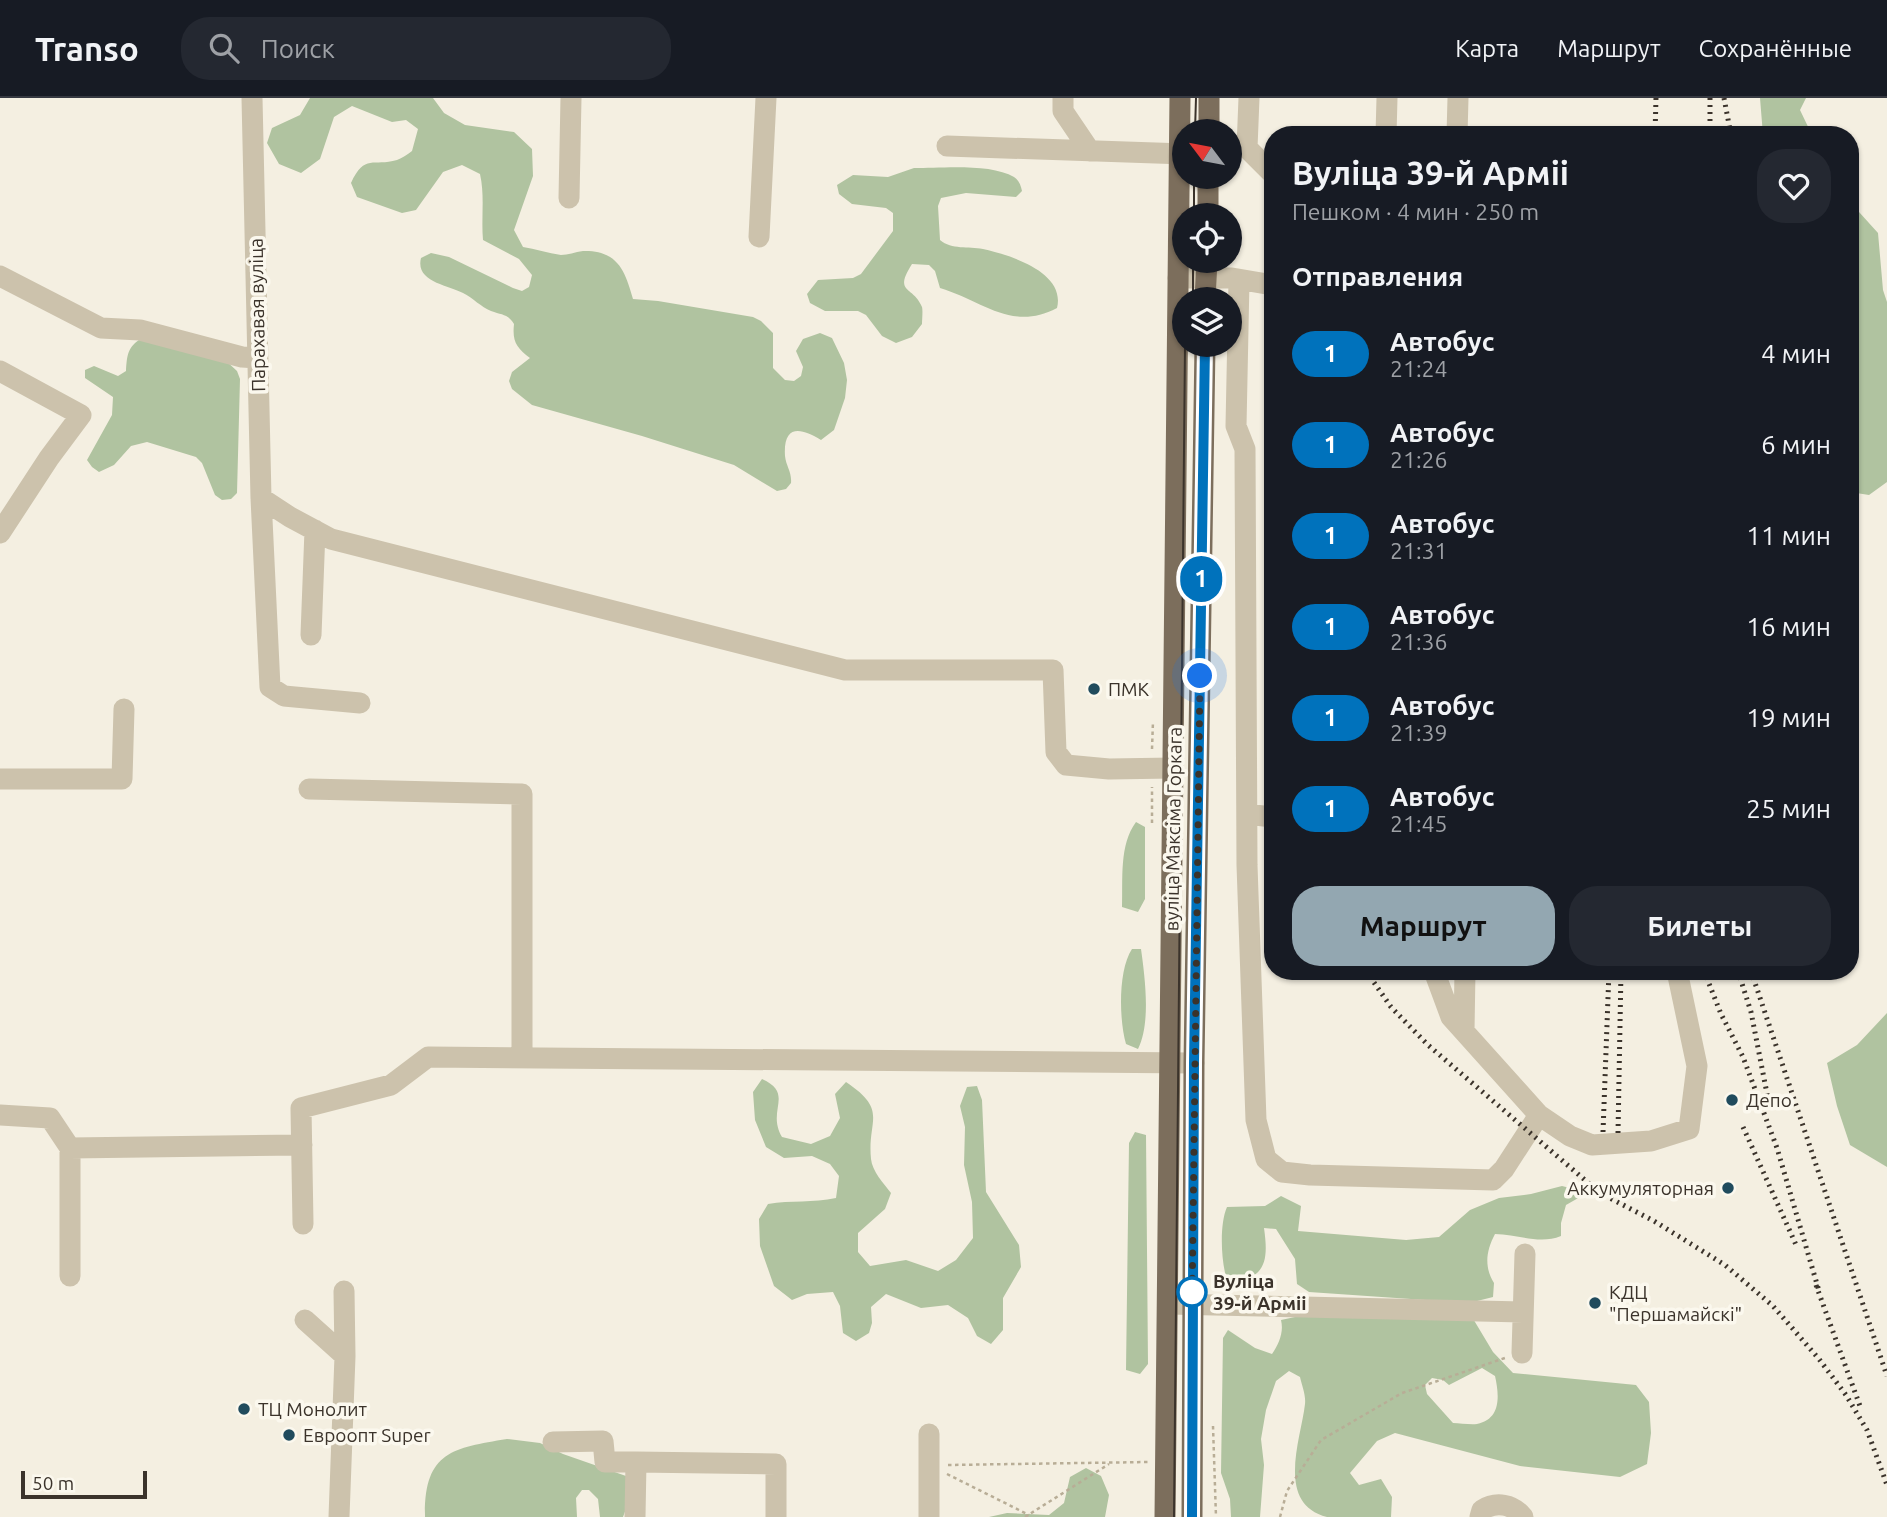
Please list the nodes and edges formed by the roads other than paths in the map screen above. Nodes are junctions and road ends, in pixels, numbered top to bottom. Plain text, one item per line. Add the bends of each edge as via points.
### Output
1 (252, 98) edge
2 (571, 98) edge
3 (766, 98) edge
4 (1063, 98) edge
5 (1180, 98) edge
6 (1209, 98) edge
7 (1249, 98) edge
8 (1387, 98) edge
9 (1458, 98) edge
10 (1181, 119) edge
11 (1209, 119) edge
12 (1386, 126) edge
13 (1457, 126) edge
14 (947, 146) dead end
15 (1172, 154) edge
16 (1101, 155) junction
17 (1264, 165) edge
18 (1181, 189) edge
19 (569, 198) dead end
20 (759, 237) dead end
21 (0, 276) edge
22 (1178, 278) junction
23 (1206, 279) edge
24 (1239, 279) junction
25 (1264, 284) edge
26 (1205, 357) edge
27 (258, 358) junction
28 (0, 371) edge
29 (261, 498) junction
30 (314, 530) junction
31 (0, 533) edge
32 (311, 635) dead end
33 (360, 703) dead end
34 (124, 709) dead end
35 (1173, 768) junction
36 (0, 779) edge
37 (310, 789) dead end
38 (1247, 814) junction
39 (1264, 816) edge
40 (1437, 980) edge
41 (1465, 980) edge
42 (1679, 980) edge
43 (1464, 1031) junction
44 (522, 1058) junction
45 (1171, 1062) junction
46 (1194, 1063) junction
47 (0, 1115) edge
48 (1539, 1115) junction
49 (302, 1145) junction
50 (70, 1148) junction
51 (303, 1223) dead end
52 (1525, 1254) dead end
53 (70, 1276) dead end
54 (344, 1291) dead end
55 (1168, 1304) junction
56 (1192, 1304) junction
57 (1523, 1312) junction
58 (305, 1320) dead end
59 (1522, 1353) road end
60 (345, 1356) junction
61 (929, 1434) dead end
62 (553, 1442) dead end
63 (636, 1462) junction
64 (339, 1517) edge
65 (635, 1517) edge
66 (776, 1517) edge
67 (929, 1517) edge
68 (1166, 1517) edge
69 (1192, 1517) edge
70 (1480, 1517) edge
71 (1523, 1517) edge

1 - 27 street, Парахавая вуліца
2 - 19 street
3 - 20 street
4 - 16 street via 1063,111
5 - 10 main road, вуліца Максіма Горкага
6 - 11 main road
7 - 17 street via 1247,148
8 - 12 street
9 - 13 street
14 - 16 street
15 - 16 street
18 - 22 main road, вуліца Максіма Горкага
21 - 27 street via 101,328 140,330
22 - 23 street
22 - 35 main road, вуліца Максіма Горкага
23 - 24 street
24 - 25 street
24 - 38 street via 1236,426 1245,449
26 - 46 main road, вуліца Максіма Горкага
27 - 29 street, Парахавая вуліца
28 - 31 street via 81,415
29 - 30 street
29 - 33 street, Парахавая вуліца via 270,687 284,696
30 - 32 street
30 - 35 street via 331,539 845,670 1054,670 1056,752 1066,765
34 - 36 street via 122,779
35 - 45 main road, вуліца Максіма Горкага
37 - 44 street via 522,794
38 - 39 street
38 - 48 street via 1256,1120 1266,1159 1282,1172 1310,1175 1493,1180
40 - 43 street via 1451,1017
41 - 43 street
42 - 48 street via 1697,1066 1689,1129 1651,1141 1592,1145
43 - 48 street
44 - 45 street
44 - 49 street via 428,1057 391,1085 301,1108
45 - 46 street
45 - 55 main road, вуліца Максіма Горкага
46 - 56 main road, вуліца Максіма Горкага
47 - 50 street via 50,1118
49 - 50 street
49 - 51 street
50 - 53 street
52 - 57 street
54 - 60 street
55 - 56 street
55 - 68 main road, вуліца Максіма Горкага
56 - 57 street
56 - 69 main road, вуліца Максіма Горкага
57 - 59 street
58 - 60 street
60 - 64 street
61 - 67 street
62 - 63 street via 603,1441 605,1462
63 - 65 street
63 - 66 street via 776,1464
70 - 71 street via 1492,1504 1519,1511

